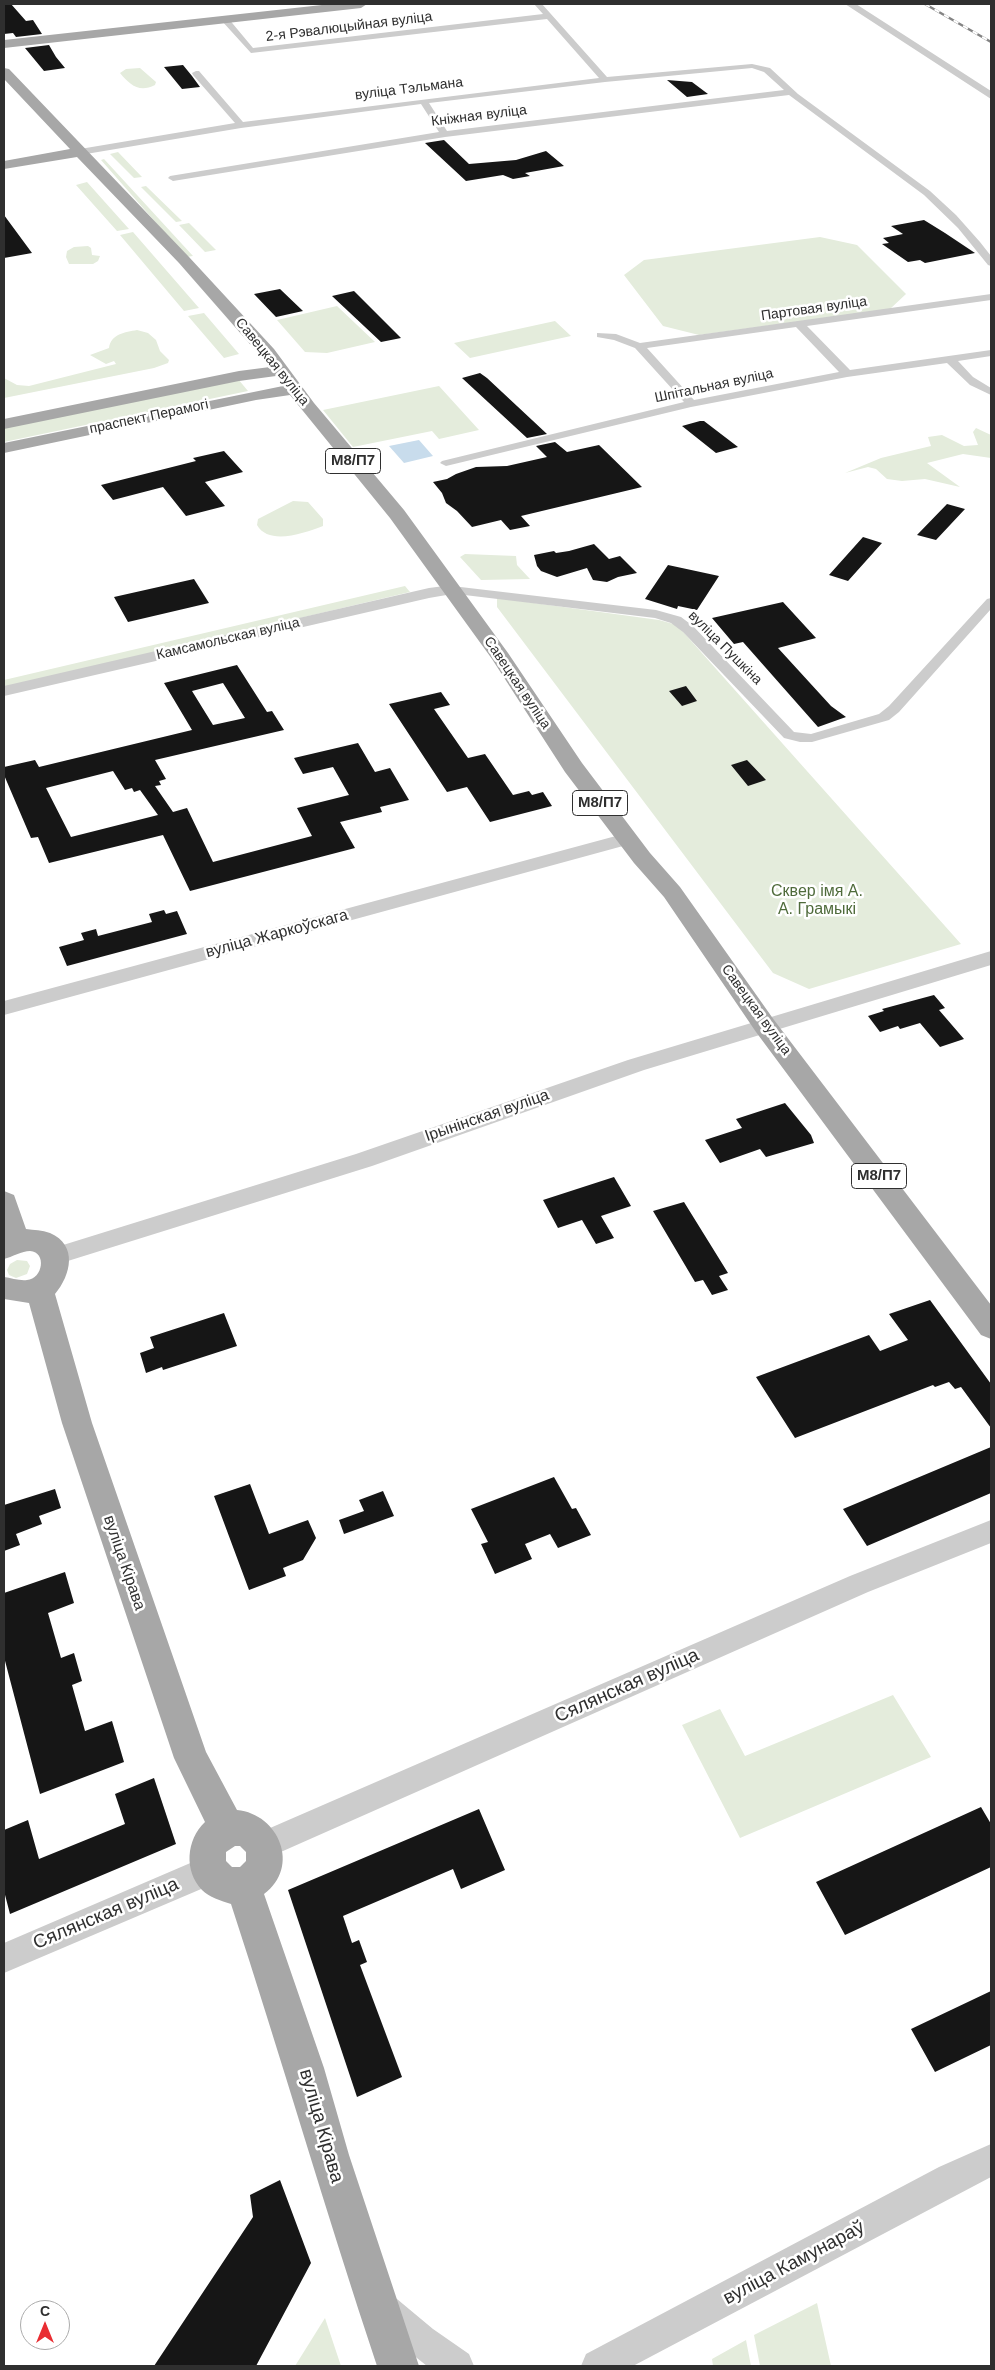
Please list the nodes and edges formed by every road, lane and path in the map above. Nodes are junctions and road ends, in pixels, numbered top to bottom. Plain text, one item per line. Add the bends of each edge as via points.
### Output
1 (315, 4) edge
2 (361, 4) edge
3 (538, 4) edge
4 (850, 4) edge
5 (550, 16) junction
6 (225, 20) junction
7 (4, 39) edge
8 (4, 44) edge
9 (4, 72) edge
10 (196, 73) dead end
11 (605, 80) junction
12 (790, 92) junction
13 (991, 96) edge
14 (423, 101) junction
15 (241, 125) junction
16 (445, 134) junction
17 (80, 152) junction
18 (4, 165) edge
19 (173, 178) dead end
20 (991, 263) edge
21 (991, 297) edge
22 (800, 325) junction
23 (601, 335) dead end
24 (642, 350) junction
25 (991, 353) edge
26 (951, 360) junction
27 (282, 370) junction
28 (847, 374) junction
29 (238, 376) junction
30 (295, 389) junction
31 (991, 392) edge
32 (259, 395) junction
33 (691, 404) junction
34 (4, 424) edge
35 (4, 448) edge
36 (446, 463) dead end
37 (446, 582) junction
38 (483, 593) junction
39 (991, 602) edge
40 (108, 659) junction
41 (4, 676) edge
42 (4, 691) edge
43 (627, 839) junction
44 (991, 959) edge
45 (4, 1008) edge
46 (765, 1026) junction
47 (4, 1202) edge
48 (10, 1244) edge
49 (55, 1256) junction
50 (4, 1288) edge
51 (40, 1288) junction
52 (991, 1327) edge
53 (991, 1531) edge
54 (228, 1830) junction
55 (264, 1845) junction
56 (226, 1877) junction
57 (4, 1958) edge
58 (991, 2160) edge
59 (377, 2304) junction
60 (398, 2366) edge
61 (457, 2366) edge
62 (598, 2366) edge

1 - 7 main road
2 - 6 main road
3 - 5 street
4 - 13 street
5 - 6 street, 2-я Рэвалюцыйная вуліца via 251,51
5 - 11 street
6 - 8 main road
9 - 17 main road, Савецкая вуліца / М8/П7
10 - 15 street
11 - 12 street, вуліца Тэльмана via 744,66 766,70
11 - 14 street, вуліца Тэльмана
12 - 16 street, Кніжная вуліца
12 - 20 street via 944,207 980,246
14 - 15 street, вуліца Тэльмана
14 - 16 street
15 - 17 street, вуліца Тэльмана
16 - 19 street, Кніжная вуліца
17 - 18 main road
17 - 27 main road, Савецкая вуліца / М8/П7 via 184,260
21 - 22 street, Партовая вуліца
22 - 24 street, Партовая вуліца
22 - 28 street
23 - 24 street via 616,337
24 - 33 street
25 - 26 street, Шпітальная вуліца
26 - 28 street, Шпітальная вуліца
26 - 31 street via 968,380
27 - 29 main road, праспект Перамогі
27 - 30 main road, Савецкая вуліца / М8/П7
28 - 33 street, Шпітальная вуліца
29 - 32 main road via 252,379 259,388
29 - 34 main road, праспект Перамогі
30 - 32 main road, праспект Перамогі
30 - 37 main road, Савецкая вуліца / М8/П7 via 398,514
32 - 35 main road, праспект Перамогі
33 - 36 street, Шпітальная вуліца
37 - 38 street, вуліца Пушкіна
37 - 38 street, вуліца Пушкіна
37 - 40 street, Камсамольская вуліца
37 - 43 main road, Савецкая вуліца / М8/П7 via 573,767
38 - 39 street, вуліца Пушкіна via 623,609 676,620 789,735 800,738 812,738 876,720 894,709
40 - 41 street, Камсамольская вуліца
40 - 42 street, Камсамольская вуліца
43 - 45 street
43 - 46 main road, Савецкая вуліца / М8/П7 via 672,892
44 - 46 street, Ірынінская вуліца
46 - 49 street, Ірынінская вуліца via 636,1065 364,1160
46 - 52 main road, Савецкая вуліца / М8/П7
47 - 48 main road
48 - 49 main road via 36,1239 49,1244
49 - 51 main road via 53,1278
50 - 51 main road via 20,1294
51 - 54 main road, вуліца Кірава via 77,1423 191,1758
53 - 55 street, Сялянская вуліца via 859,1584
54 - 55 main road via 237,1828 254,1832
54 - 56 main road via 213,1842 207,1860
55 - 56 main road via 266,1854 262,1869 252,1880
56 - 57 street, Сялянская вуліца
56 - 59 main road, вуліца Кірава via 304,2068
58 - 62 street, вуліца Камунараў
59 - 60 main road, вуліца Кірава
59 - 61 street

